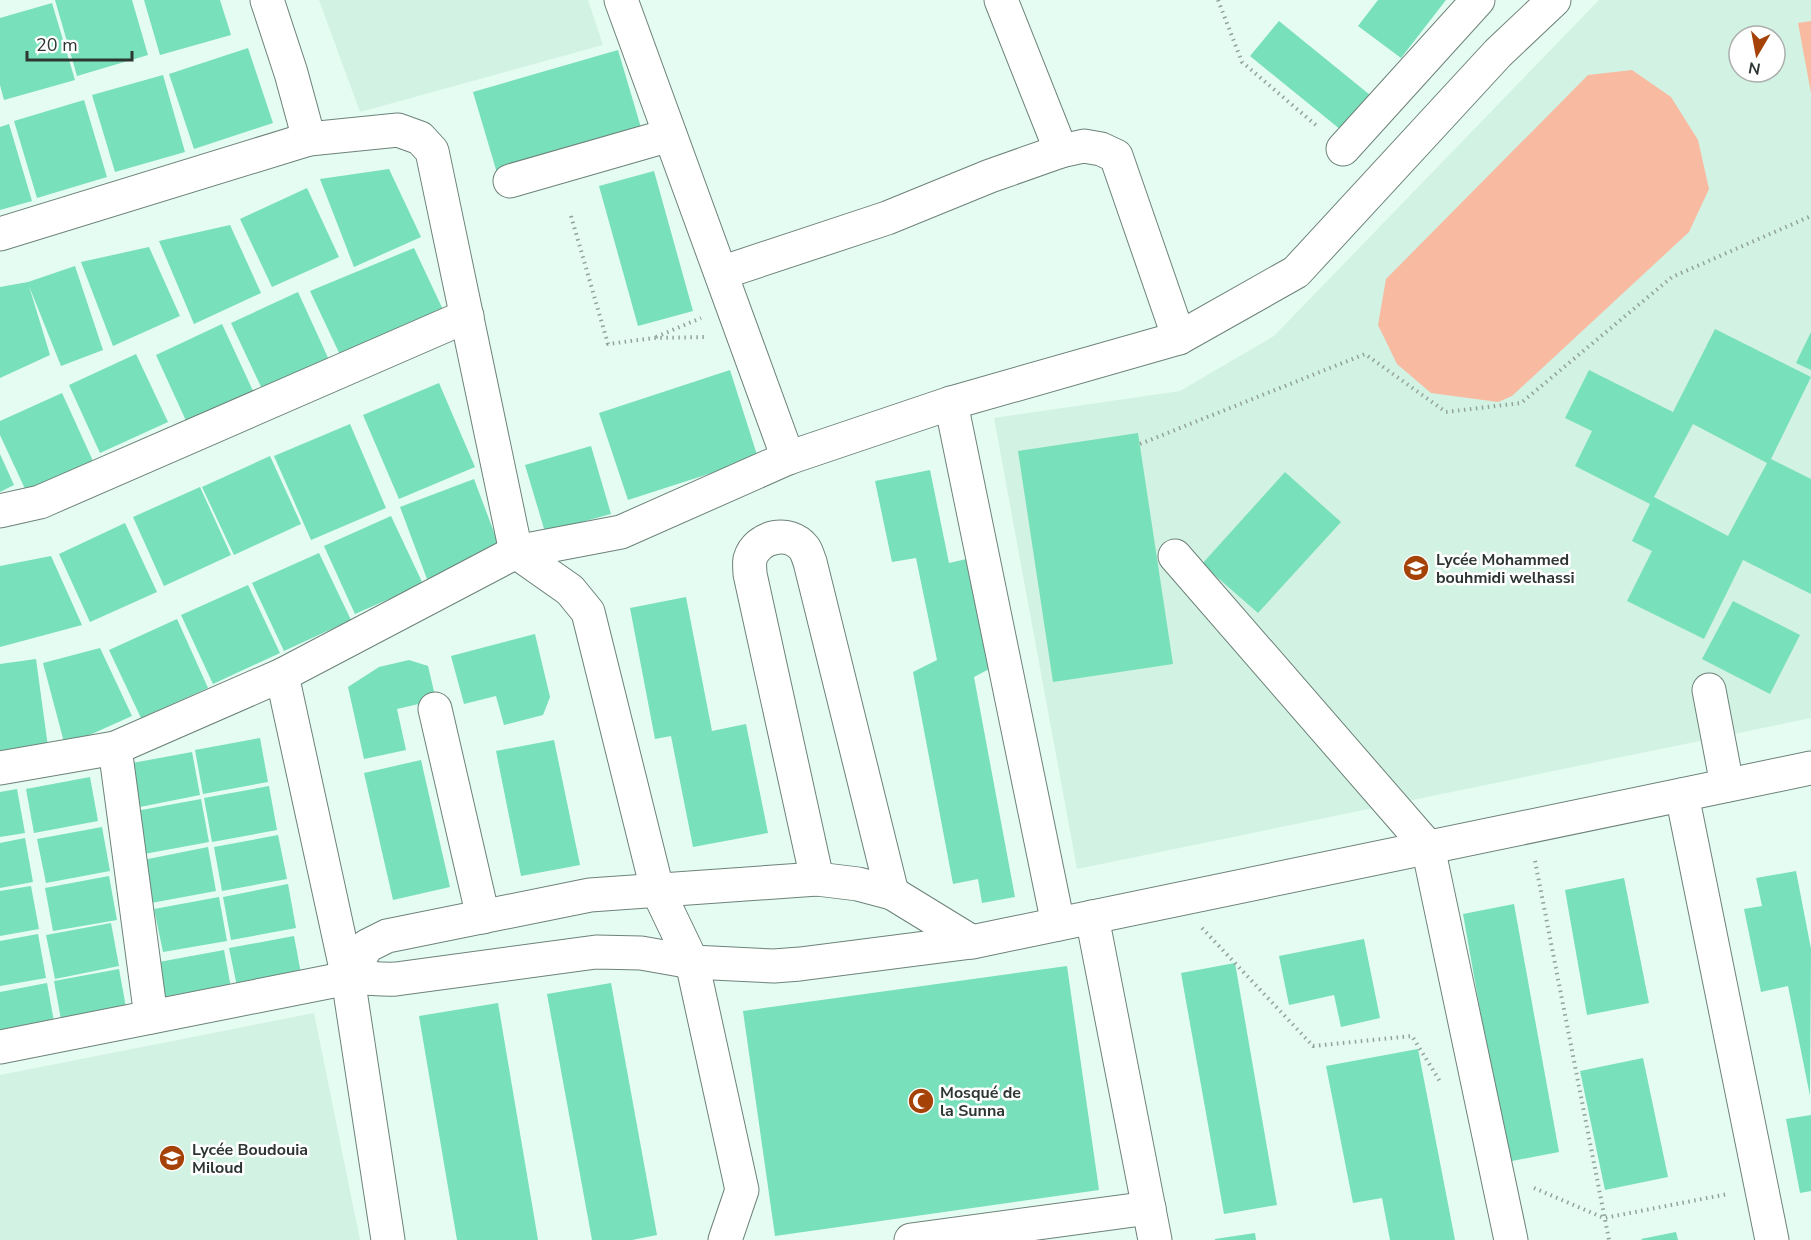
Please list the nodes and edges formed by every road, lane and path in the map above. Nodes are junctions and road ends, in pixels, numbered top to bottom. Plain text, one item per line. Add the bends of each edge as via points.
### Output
1 (267, 0) edge
2 (621, 0) edge
3 (1001, 0) edge
4 (1218, 0) edge
5 (1478, 0) edge
6 (1554, 0) edge
7 (670, 135) junction
8 (309, 139) junction
9 (1344, 149) joint
10 (1061, 151) junction
11 (510, 181) dead end
12 (571, 216) dead end
13 (1811, 216) edge
14 (0, 234) edge
15 (721, 273) junction
16 (732, 304) junction
17 (467, 316) junction
18 (744, 336) junction
19 (654, 338) junction
20 (1179, 338) junction
21 (951, 404) junction
22 (1140, 444) dead end
23 (788, 458) junction
24 (0, 511) edge
25 (516, 552) junction
26 (1175, 556) dead end
27 (282, 675) junction
28 (1709, 690) dead end
29 (435, 709) dead end
30 (115, 747) junction
31 (0, 768) edge
32 (1811, 768) edge
33 (1727, 785) junction
34 (1682, 795) junction
35 (1528, 827) junction
36 (1428, 847) junction
37 (817, 879) junction
38 (657, 889) junction
39 (892, 893) junction
40 (1176, 900) junction
41 (483, 916) junction
42 (1092, 917) junction
43 (1058, 924) junction
44 (972, 942) junction
45 (692, 962) junction
46 (348, 978) junction
47 (151, 1017) junction
48 (0, 1047) edge
49 (1442, 1085) dead end
50 (1497, 1172) junction
51 (1761, 1188) junction
52 (1149, 1208) junction
53 (1604, 1218) junction
54 (388, 1240) edge
55 (725, 1240) edge
56 (911, 1240) edge
57 (1155, 1240) edge
58 (1511, 1240) edge
59 (1609, 1240) edge
60 (1772, 1240) edge

1 - 8 street
2 - 7 street
3 - 10 street
4 - 9 path via 1242,62
5 - 9 street
6 - 20 street via 1498,52 1296,272
7 - 11 street
7 - 15 street
8 - 14 street
8 - 17 street via 398,130 420,138 432,151
10 - 15 street via 887,218
10 - 20 street via 1084,146 1116,156
12 - 19 path via 608,344
13 - 22 path via 1672,277 1521,403 1446,412 1365,354
15 - 16 street
16 - 18 street
16 - 19 path
17 - 24 street via 40,501
17 - 25 street
18 - 19 path
18 - 23 street
20 - 21 street
21 - 23 street
21 - 43 street
23 - 25 street via 621,532
25 - 27 street
25 - 38 street via 570,590 588,612
26 - 36 street
27 - 30 street
27 - 46 street
28 - 33 street
29 - 41 street
30 - 31 street
30 - 47 street
32 - 33 street
33 - 34 street
34 - 35 street
34 - 51 street
35 - 36 street
35 - 53 path
36 - 40 street
36 - 50 street
37 - 38 street
37 - 39 street
37 - 39 street via 750,574 750,560 756,548 767,539 780,537 794,540 810,561
38 - 41 street via 590,895
38 - 45 street
39 - 44 street
40 - 42 street
40 - 49 path via 1313,1046 1412,1036
41 - 46 street via 377,940 367,946
42 - 43 street
42 - 52 street
43 - 44 street
44 - 45 street via 774,966
45 - 46 street via 641,953 596,952 396,980
45 - 55 street via 742,1190
46 - 47 street
46 - 54 street
47 - 48 street
50 - 53 path
50 - 58 street
51 - 53 path
51 - 60 street
52 - 56 street
52 - 57 street
53 - 59 path

